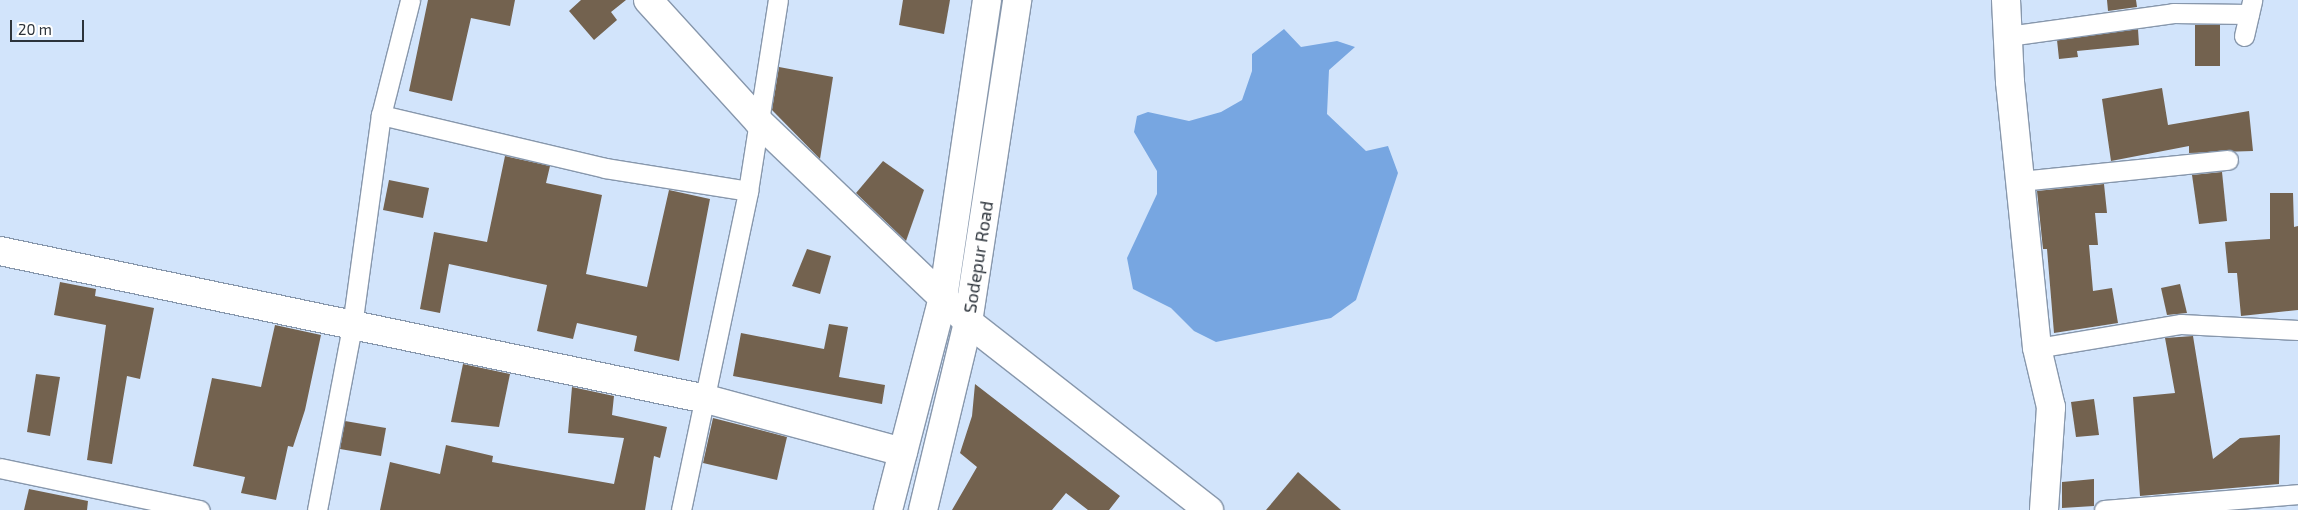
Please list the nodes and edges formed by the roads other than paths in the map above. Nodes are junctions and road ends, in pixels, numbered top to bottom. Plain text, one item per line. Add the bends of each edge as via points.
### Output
1 (410, 0) edge
2 (648, 0) edge
3 (778, 0) edge
4 (988, 0) edge
5 (1017, 0) edge
6 (2006, 0) edge
7 (2251, 7) edge
8 (2008, 36) junction
9 (2244, 36) dead end
10 (382, 115) junction
11 (759, 122) junction
12 (2228, 160) dead end
13 (2020, 181) junction
14 (748, 192) junction
15 (0, 251) edge
16 (943, 298) junction
17 (968, 322) junction
18 (352, 326) junction
19 (2298, 330) edge
20 (2037, 348) junction
21 (706, 399) junction
22 (903, 452) junction
23 (0, 468) edge
24 (2298, 494) edge
25 (200, 510) edge
26 (317, 510) edge
27 (681, 510) edge
28 (888, 510) edge
29 (923, 510) edge
30 (1210, 510) edge
31 (2044, 510) edge
32 (2104, 510) edge

1 - 10 street
2 - 11 street
3 - 11 street
4 - 16 street
5 - 17 street, Sodepur Road
6 - 8 street
7 - 8 street via 2173,13
7 - 9 street
8 - 13 street
10 - 14 street via 605,168
10 - 18 street
11 - 14 street
11 - 16 street
12 - 13 street
13 - 20 street
14 - 21 street
15 - 18 street
16 - 17 street
16 - 22 street
17 - 29 street, Sodepur Road
17 - 30 street
18 - 21 street
18 - 26 street
19 - 20 street via 2181,324
20 - 31 street via 2051,407
21 - 22 street
21 - 27 street
22 - 28 street
23 - 25 street
24 - 32 street

